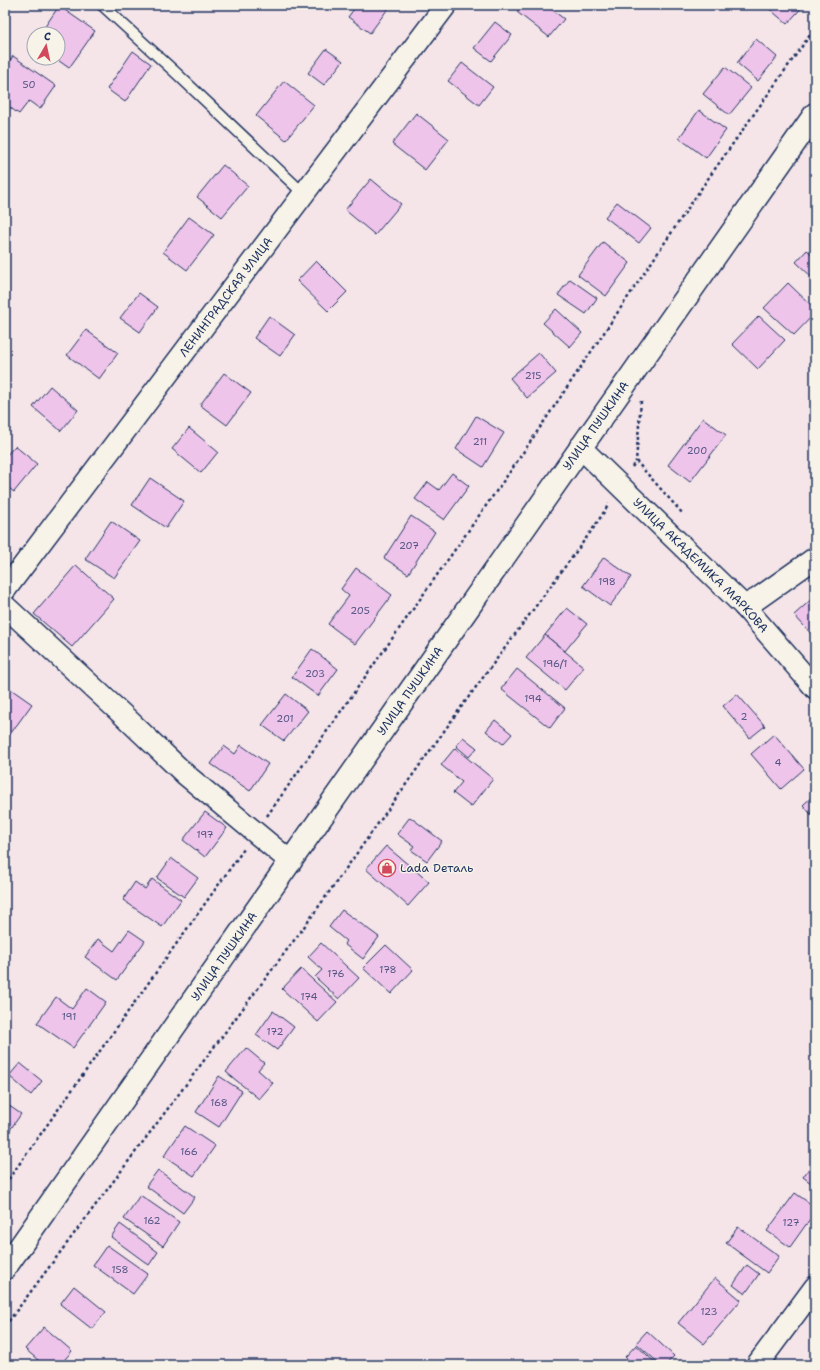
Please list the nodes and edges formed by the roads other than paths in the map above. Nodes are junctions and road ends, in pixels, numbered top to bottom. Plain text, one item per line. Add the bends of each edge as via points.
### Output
1 (102, 5) edge
2 (446, 5) edge
3 (815, 114) edge
4 (304, 194) junction
5 (580, 447) junction
6 (815, 558) edge
7 (5, 590) edge
8 (5, 606) edge
9 (744, 606) junction
10 (815, 688) edge
11 (291, 862) junction
12 (5, 1268) edge
13 (815, 1287) edge
14 (757, 1365) edge

1 - 4 lane
2 - 4 street, ЛЕНИНГРАДСКАЯ УЛИЦА
3 - 5 main road, УЛИЦА ПУШКИНА
4 - 7 street, ЛЕНИНГРАДСКАЯ УЛИЦА
5 - 9 street, УЛИЦА АКАДЕМИКА МАРКОВА
5 - 11 main road, УЛИЦА ПУШКИНА
6 - 9 street
8 - 11 street via 186,775
9 - 10 street, УЛИЦА АКАДЕМИКА МАРКОВА
11 - 12 main road, УЛИЦА ПУШКИНА
13 - 14 street

